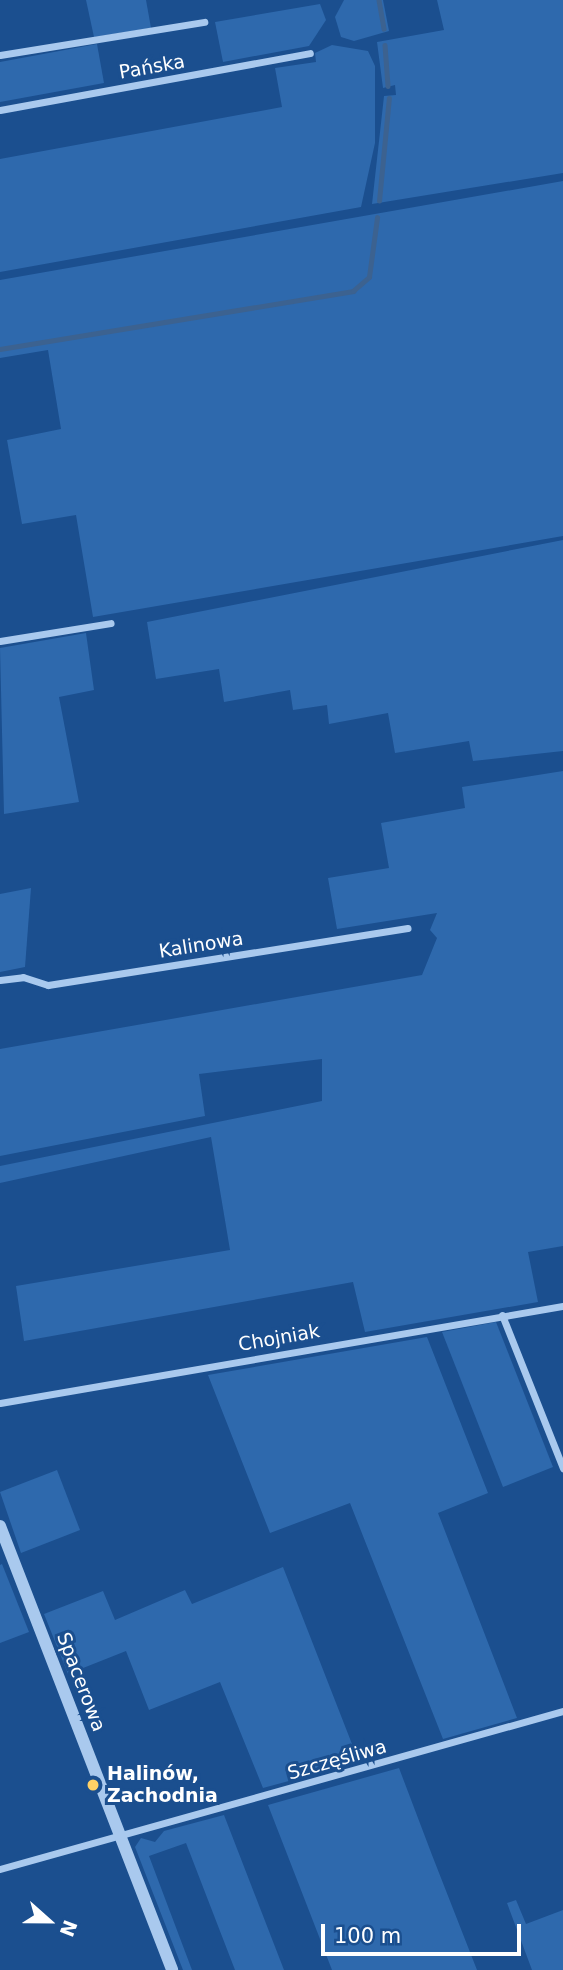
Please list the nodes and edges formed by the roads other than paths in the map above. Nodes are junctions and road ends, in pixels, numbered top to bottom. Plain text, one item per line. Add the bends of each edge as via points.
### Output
1 (204, 22) dead end
2 (310, 53) dead end
3 (0, 55) edge
4 (0, 110) edge
5 (111, 623) dead end
6 (0, 641) edge
7 (408, 928) dead end
8 (0, 979) edge
9 (563, 1306) edge
10 (502, 1315) junction
11 (0, 1403) edge
12 (563, 1468) edge
13 (0, 1526) edge
14 (563, 1711) edge
15 (120, 1836) junction
16 (0, 1869) edge
17 (172, 1970) edge

1 - 3 street
2 - 4 street, Pańska
5 - 6 street
7 - 8 street, Kalinowa via 48,985 23,977
9 - 10 street, Chojniak
10 - 11 street, Chojniak
10 - 12 street
13 - 15 street, Spacerowa
14 - 15 street, Szczęśliwa
15 - 16 street, Szczęśliwa
15 - 17 street, Spacerowa

